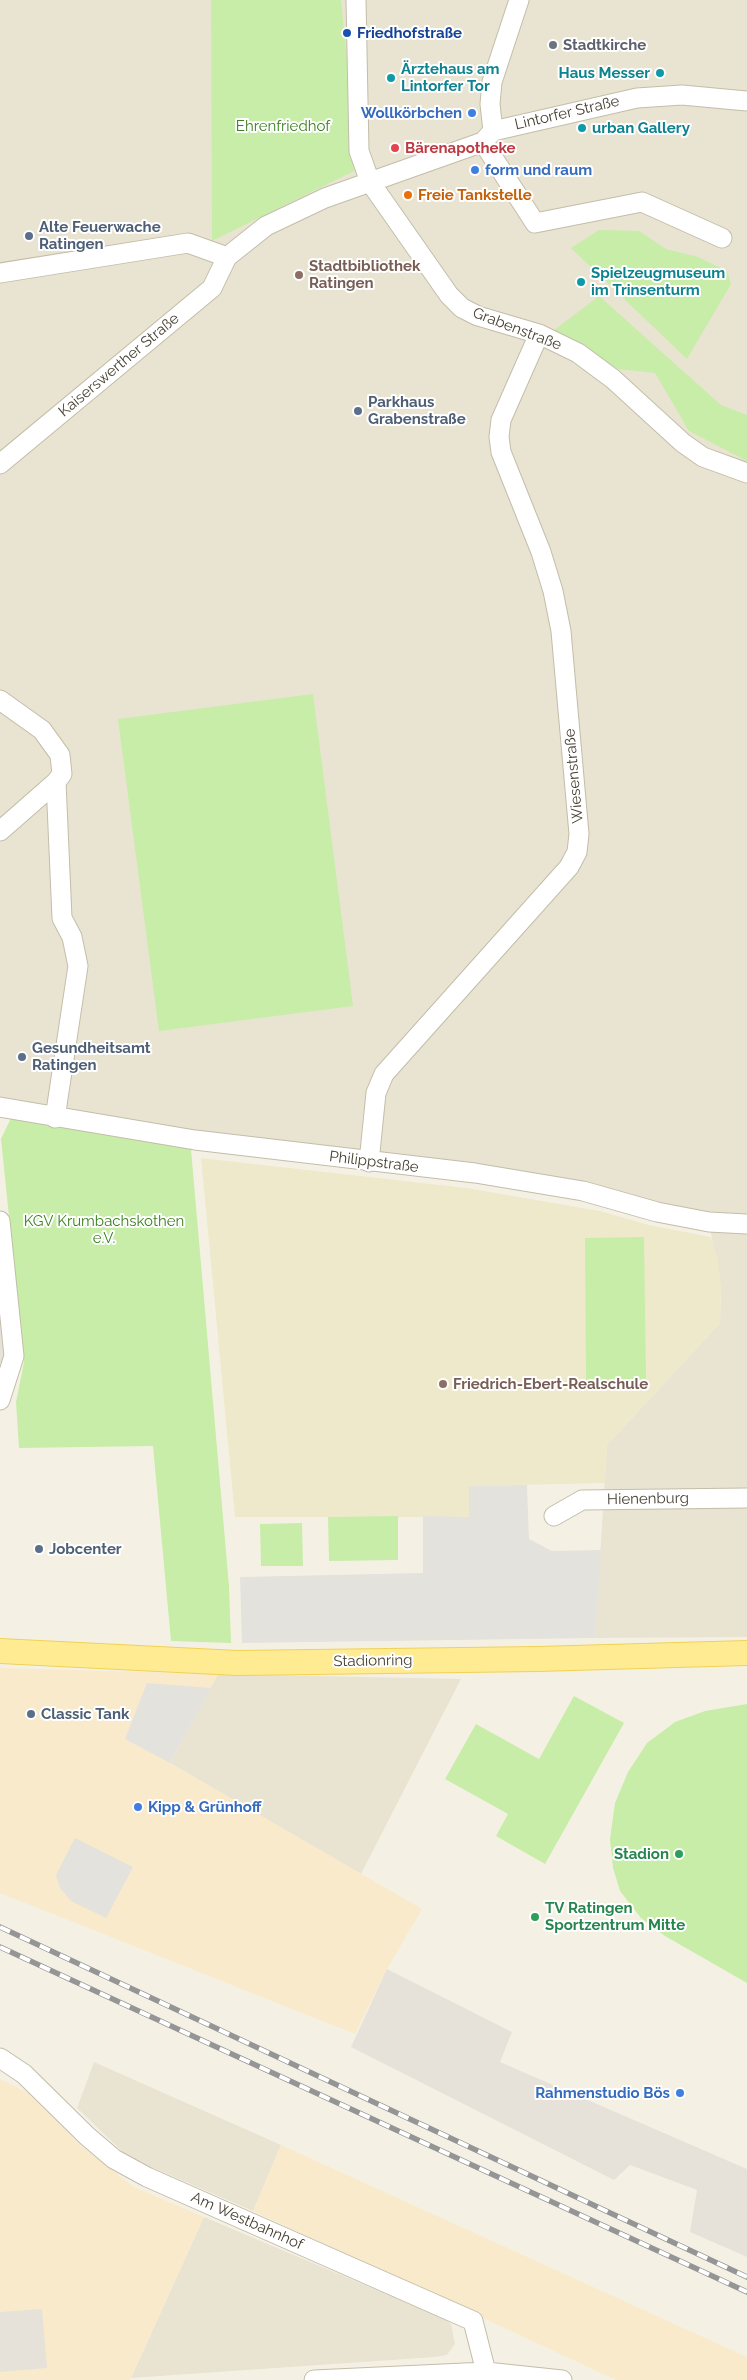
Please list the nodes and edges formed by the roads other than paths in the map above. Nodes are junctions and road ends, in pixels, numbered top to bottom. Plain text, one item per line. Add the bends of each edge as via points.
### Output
1 (356, 0) edge
2 (519, 0) edge
3 (747, 101) edge
4 (488, 136) junction
5 (370, 182) junction
6 (722, 238) dead end
7 (227, 257) junction
8 (0, 273) edge
9 (539, 334) junction
10 (0, 464) edge
11 (747, 473) edge
12 (0, 700) edge
13 (56, 782) junction
14 (0, 831) edge
15 (0, 1108) edge
16 (54, 1118) junction
17 (369, 1162) junction
18 (0, 1221) edge
19 (747, 1224) edge
20 (0, 1400) edge
21 (747, 1498) edge
22 (554, 1516) dead end
23 (0, 1651) edge
24 (747, 1653) edge
25 (0, 2058) edge
26 (486, 2372) junction
27 (314, 2380) edge
28 (562, 2380) edge

1 - 5 street, Grabenstraße via 359,151
2 - 4 street via 492,82
3 - 4 street, Lintorfer Straße via 682,95 637,98
4 - 5 street, Lintorfer Straße
4 - 6 street via 535,223 642,202
5 - 7 street, Lintorfer Straße via 325,198 266,226
5 - 9 street, Grabenstraße via 449,295 462,308
7 - 8 street via 188,243
7 - 10 street, Kaiserswerther Straße via 212,288
9 - 11 street, Grabenstraße via 578,353 703,457
9 - 17 street, Wiesenstraße via 501,420 499,437 501,452 541,552 561,631 580,834 577,852 569,867 384,1074 376,1092
12 - 13 street via 42,730 60,755 62,774
13 - 14 street
13 - 16 street via 62,918 72,937 78,966
15 - 16 street, Philippstraße
16 - 17 street, Philippstraße
17 - 19 street, Philippstraße via 583,1191 657,1212 709,1222
18 - 20 street via 14,1356
21 - 22 street, Hienenburg via 582,1500
23 - 24 main road, Stadionring via 237,1663
25 - 26 street, Am Westbahnhof via 24,2074 114,2159 147,2177 473,2321
26 - 27 street
26 - 28 street

